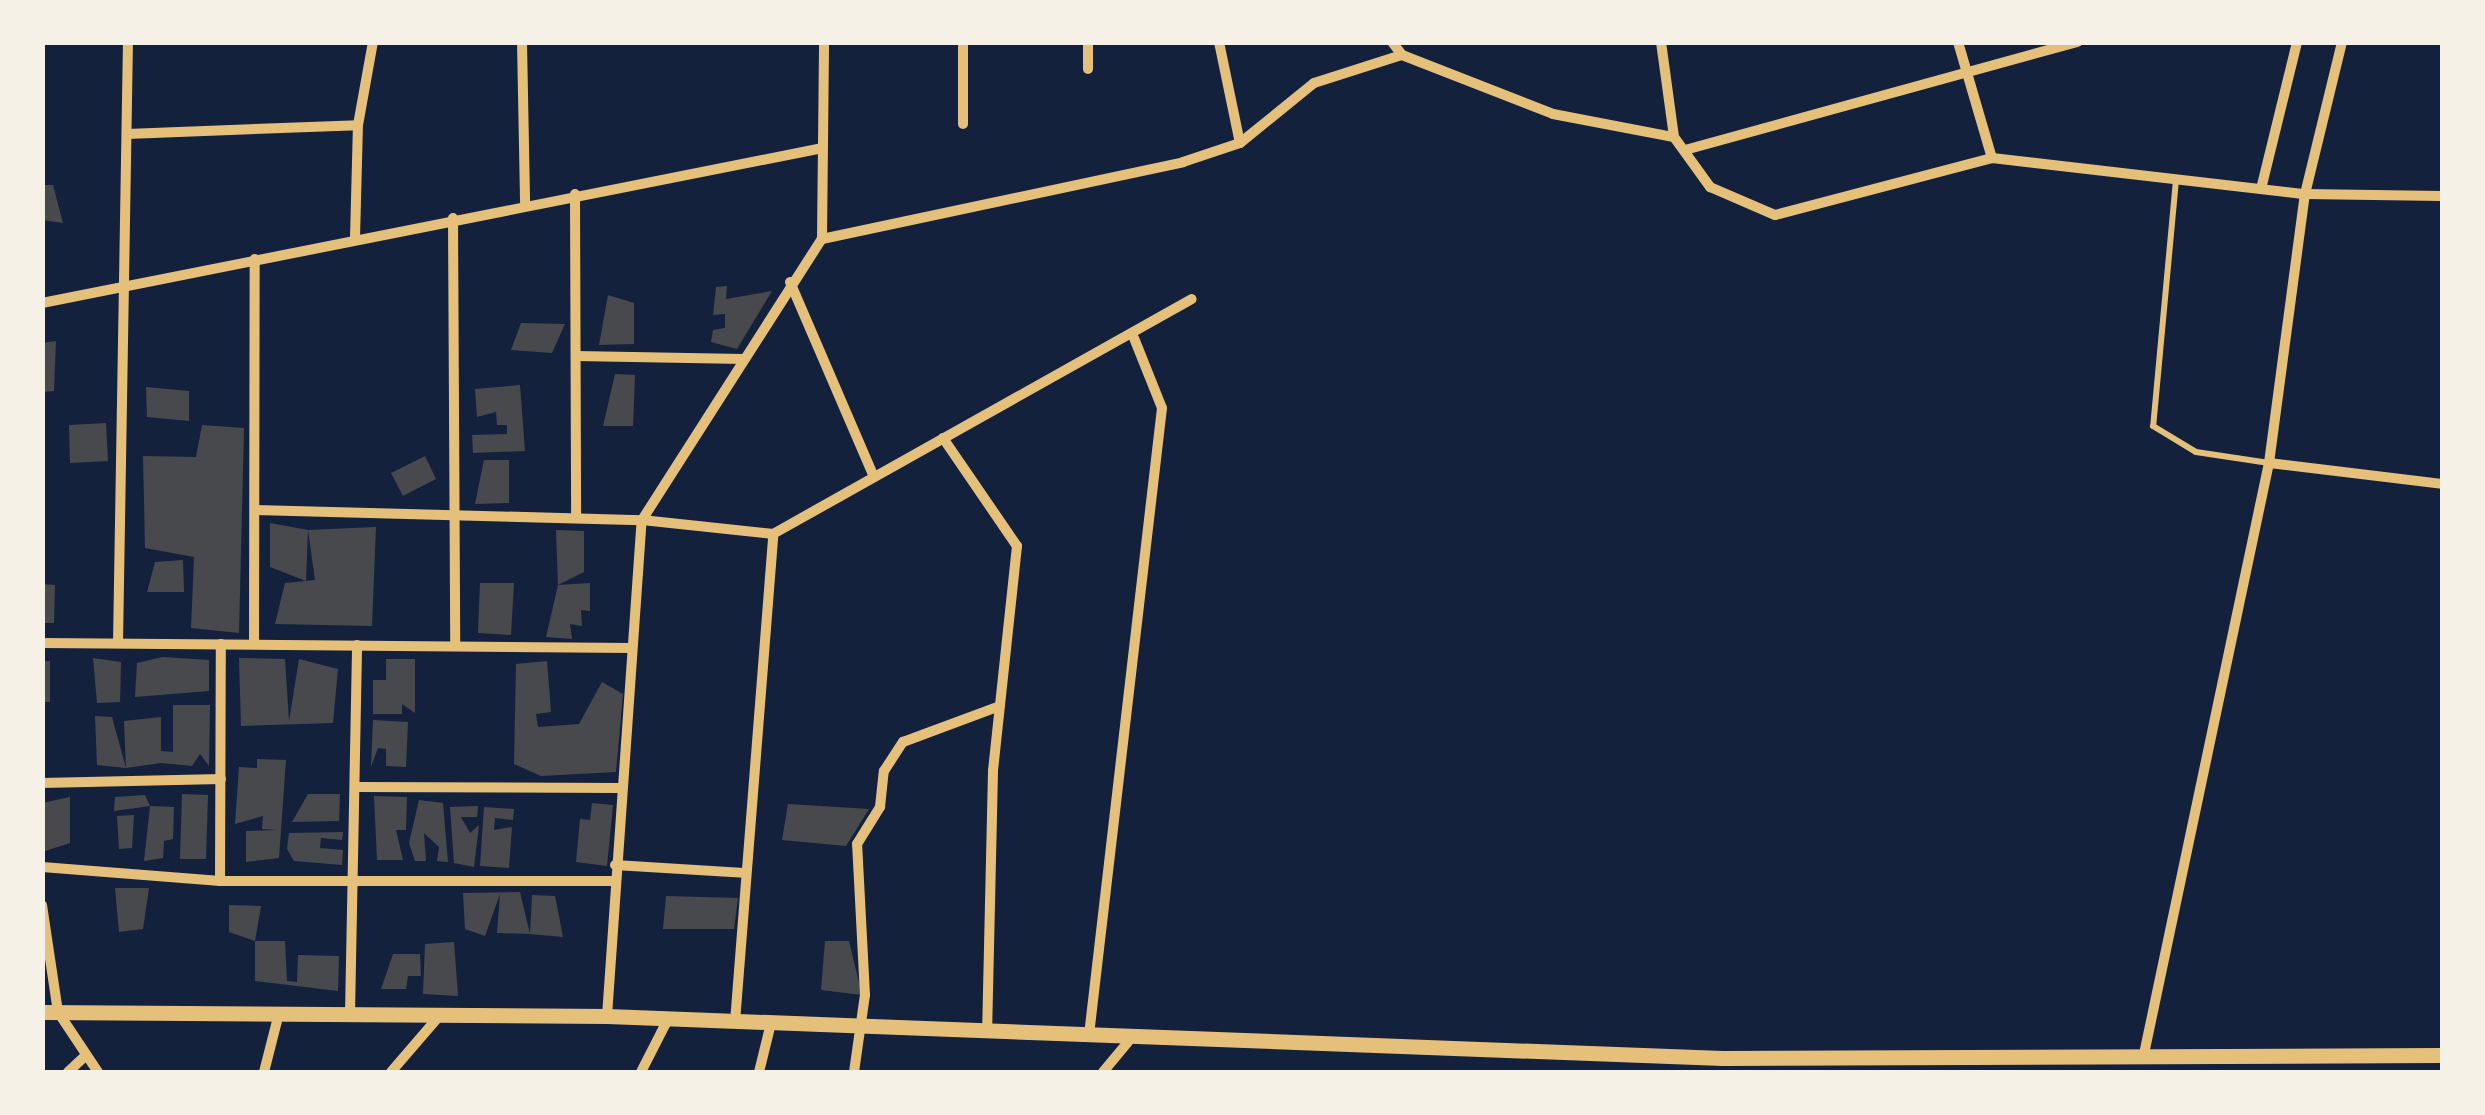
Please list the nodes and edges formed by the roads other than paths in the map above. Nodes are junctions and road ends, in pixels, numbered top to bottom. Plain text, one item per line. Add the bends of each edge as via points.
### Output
1 (128, 42) edge
2 (373, 42) edge
3 (522, 42) edge
4 (824, 42) edge
5 (963, 42) edge
6 (1088, 42) edge
7 (1219, 42) edge
8 (1392, 42) edge
9 (1661, 42) edge
10 (1958, 42) edge
11 (2078, 42) edge
12 (2297, 42) edge
13 (2342, 42) edge
14 (1402, 55) junction
15 (1088, 69) dead end
16 (1967, 73) junction
17 (963, 124) dead end
18 (358, 125) junction
19 (126, 134) junction
20 (1674, 137) junction
21 (1240, 143) junction
22 (823, 148) junction
23 (1686, 150) junction
24 (1992, 158) junction
25 (2176, 179) junction
26 (2261, 189) junction
27 (574, 194) junction
28 (2305, 194) junction
29 (2442, 196) edge
30 (525, 203) junction
31 (453, 218) junction
32 (355, 238) junction
33 (822, 239) junction
34 (256, 259) junction
35 (790, 282) junction
36 (124, 288) junction
37 (1191, 299) dead end
38 (42, 303) edge
39 (1134, 338) junction
40 (576, 356) junction
41 (744, 359) junction
42 (943, 438) junction
43 (2269, 463) junction
44 (873, 475) junction
45 (2442, 484) edge
46 (254, 510) junction
47 (456, 513) junction
48 (576, 518) junction
49 (642, 520) junction
50 (773, 534) junction
51 (42, 643) edge
52 (118, 644) junction
53 (221, 644) junction
54 (254, 644) junction
55 (357, 645) junction
56 (455, 646) junction
57 (632, 648) junction
58 (1000, 706) junction
59 (221, 780) junction
60 (42, 783) edge
61 (356, 787) junction
62 (621, 788) junction
63 (615, 865) junction
64 (42, 866) edge
65 (744, 872) junction
66 (354, 880) junction
67 (220, 881) junction
68 (614, 881) junction
69 (42, 905) edge
70 (50, 1012) edge
71 (279, 1013) junction
72 (350, 1014) junction
73 (440, 1014) junction
74 (607, 1016) junction
75 (668, 1018) junction
76 (734, 1022) junction
77 (771, 1023) junction
78 (863, 1026) junction
79 (988, 1031) junction
80 (1089, 1035) junction
81 (1134, 1036) junction
82 (2144, 1054) junction
83 (2442, 1055) edge
84 (84, 1057) junction
85 (68, 1072) edge
86 (98, 1072) edge
87 (264, 1072) edge
88 (390, 1072) edge
89 (641, 1072) edge
90 (758, 1072) edge
91 (854, 1072) edge
92 (1103, 1072) edge

1 - 19 street
2 - 18 street
3 - 30 street
4 - 22 street
5 - 17 street
6 - 15 street
7 - 21 street
8 - 14 street
9 - 20 street
10 - 16 street
11 - 16 street
12 - 26 street
13 - 28 street
14 - 20 street via 1553,114
14 - 21 street via 1314,82
16 - 23 street
16 - 24 street
18 - 19 street
18 - 32 street
19 - 36 street
20 - 23 street
21 - 33 street
22 - 27 street
22 - 33 street
23 - 24 street via 1710,187 1775,215
24 - 25 street
25 - 26 street
25 - 43 lane via 2153,426 2196,452
26 - 28 street
27 - 30 street
27 - 40 street
28 - 29 street
28 - 43 street
30 - 31 street
31 - 32 street
31 - 47 street
32 - 34 street
33 - 35 street
34 - 36 street
34 - 46 street
35 - 41 street
35 - 44 street
36 - 38 street
36 - 52 street
37 - 39 street
39 - 42 street
39 - 80 street via 1162,408
40 - 41 street
40 - 48 street
41 - 49 street
42 - 44 street
42 - 58 street via 1012,526 1017,546
43 - 45 street
43 - 82 street
44 - 50 street
46 - 47 street
46 - 54 street
47 - 48 street
47 - 56 street
48 - 49 street
49 - 50 street
49 - 57 street
50 - 65 street
51 - 52 street
52 - 53 street
53 - 54 street
53 - 59 street
54 - 55 street
55 - 56 street
55 - 61 street
56 - 57 street
57 - 62 street
58 - 78 street via 902,742 884,770 880,807 858,844
58 - 79 street
59 - 60 street
59 - 67 street
61 - 62 street
61 - 66 street
62 - 63 street
63 - 65 street
63 - 68 street
64 - 67 street
65 - 76 street
66 - 67 street
66 - 68 street
66 - 72 street
68 - 74 street
69 - 70 street
70 - 71 street
70 - 84 street
71 - 72 street
71 - 87 street
72 - 73 street
73 - 74 street
73 - 88 street
74 - 75 street
75 - 76 street
75 - 89 street
76 - 77 street
77 - 78 street
77 - 90 street
78 - 79 street
78 - 91 street
79 - 80 street
80 - 81 street
81 - 82 street via 1722,1058
81 - 92 street
82 - 83 street
84 - 85 street
84 - 86 street

